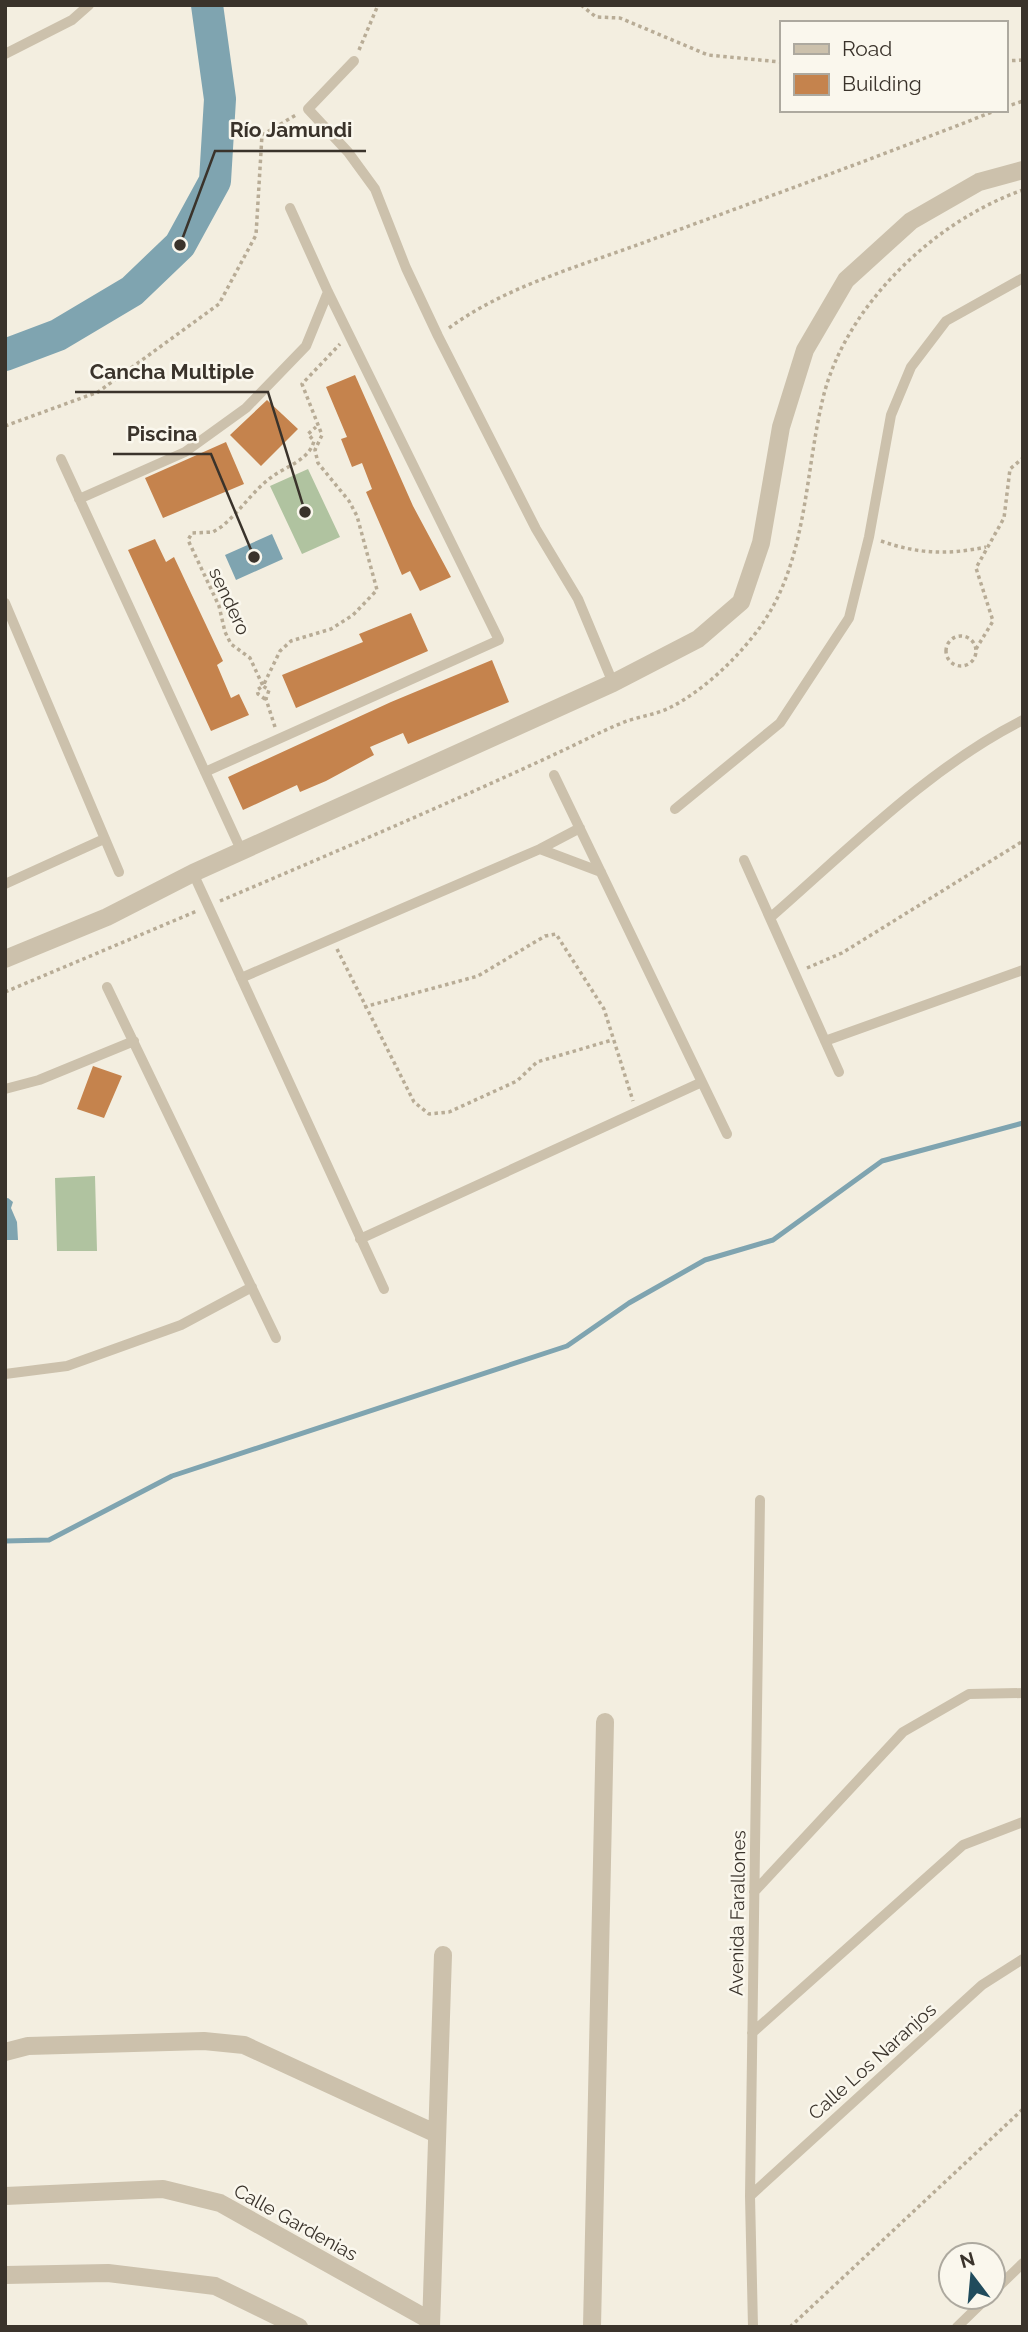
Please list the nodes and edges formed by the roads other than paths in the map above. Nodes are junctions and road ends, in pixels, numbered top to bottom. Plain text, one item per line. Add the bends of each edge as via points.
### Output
1 (89, 5) edge
2 (5, 54) edge
3 (354, 61) road end
4 (1023, 170) edge
5 (290, 208) dead end
6 (1023, 278) edge
7 (328, 292) junction
8 (61, 459) dead end
9 (79, 499) junction
10 (5, 603) edge
11 (613, 683) junction
12 (1023, 720) edge
13 (205, 772) junction
14 (554, 775) dead end
15 (675, 809) dead end
16 (580, 828) junction
17 (104, 839) junction
18 (540, 849) junction
19 (242, 852) junction
20 (744, 860) dead end
21 (119, 872) dead end
22 (601, 872) junction
23 (193, 873) junction
24 (5, 884) edge
25 (771, 917) junction
26 (5, 959) edge
27 (1023, 970) edge
28 (241, 978) junction
29 (107, 986) dead end
30 (134, 1041) junction
31 (825, 1041) junction
32 (839, 1072) dead end
33 (702, 1082) junction
34 (5, 1089) edge
35 (727, 1134) dead end
36 (360, 1239) junction
37 (251, 1287) junction
38 (384, 1289) dead end
39 (276, 1338) dead end
40 (5, 1374) edge
41 (760, 1500) dead end
42 (1023, 1693) edge
43 (605, 1723) dead end
44 (1023, 1822) edge
45 (754, 1892) junction
46 (443, 1955) dead end
47 (1023, 1959) edge
48 (752, 2034) junction
49 (5, 2052) edge
50 (437, 2134) junction
51 (5, 2196) edge
52 (750, 2196) junction
53 (1023, 2263) edge
54 (5, 2275) edge
55 (1007, 2278) edge
56 (974, 2311) edge
57 (431, 2324) edge
58 (299, 2327) edge
59 (592, 2327) edge
60 (753, 2327) edge
61 (957, 2327) edge

1 - 2 lane via 72,20
3 - 11 lane via 308,109 375,189 406,268 536,529 578,599
4 - 11 street via 979,182 911,221 846,280 801,362 781,427 761,543 741,602 698,639
5 - 7 lane
6 - 15 lane via 946,321 911,367 891,415 849,618 780,723
7 - 9 lane via 306,346 246,408 185,452
7 - 13 lane via 499,640
8 - 9 lane
9 - 13 lane
10 - 17 lane
11 - 19 street
12 - 25 lane via 996,733 902,803
13 - 19 lane
14 - 16 lane
16 - 18 lane
16 - 22 lane
17 - 21 lane
17 - 24 lane
18 - 22 lane
18 - 28 lane
19 - 23 street
20 - 25 lane
22 - 33 lane
23 - 26 street via 107,917
23 - 28 lane
25 - 31 lane
27 - 31 lane
28 - 36 lane
29 - 30 lane
30 - 34 lane
30 - 37 lane
31 - 32 lane
33 - 35 lane
33 - 36 lane
36 - 38 lane
37 - 39 lane
37 - 40 lane via 181,1325 79,1361
41 - 45 lane, Avenida Farallones
42 - 45 lane via 969,1694 903,1732
43 - 59 street
44 - 48 lane via 963,1845
45 - 48 lane, Avenida Farallones
46 - 50 street
47 - 52 lane, Calle Los Naranjos via 982,1985
48 - 52 lane, Avenida Farallones
49 - 50 street via 29,2046 204,2041 244,2045
50 - 57 street
51 - 57 street, Calle Gardenias via 163,2189 220,2203
52 - 60 lane, Avenida Farallones
53 - 55 lane
54 - 58 street via 108,2273 215,2286
56 - 61 lane

